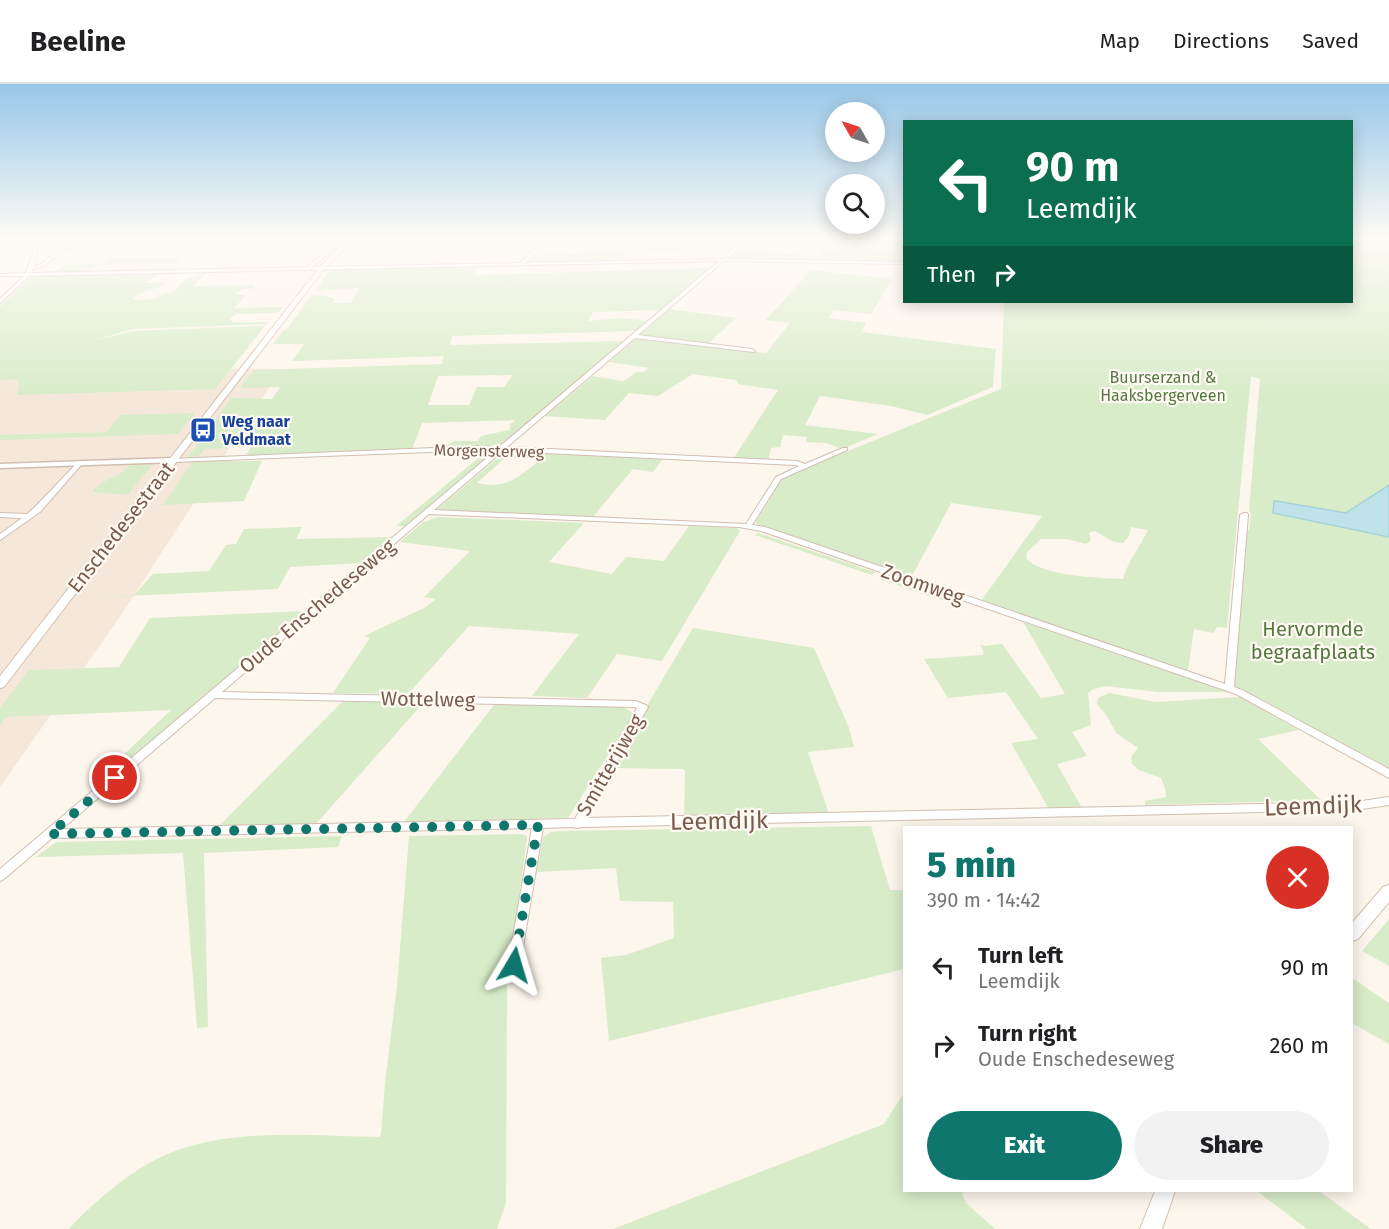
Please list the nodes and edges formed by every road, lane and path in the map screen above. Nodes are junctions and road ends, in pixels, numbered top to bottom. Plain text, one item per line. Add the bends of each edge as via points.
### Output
1 (11, 290) edge
2 (304, 290) edge
3 (688, 290) edge
4 (0, 302) edge
5 (635, 336) junction
6 (752, 351) dead end
7 (501, 449) junction
8 (845, 449) dead end
9 (172, 460) junction
10 (80, 463) junction
11 (0, 466) edge
12 (804, 466) junction
13 (427, 512) junction
14 (0, 515) edge
15 (1245, 515) dead end
16 (29, 516) junction
17 (748, 526) junction
18 (0, 538) edge
19 (0, 684) edge
20 (1229, 688) junction
21 (212, 695) junction
22 (643, 707) joint
23 (1389, 774) edge
24 (1389, 801) edge
25 (577, 824) junction
26 (538, 825) junction
27 (50, 834) junction
28 (0, 876) edge
29 (1389, 891) edge
30 (1353, 933) edge
31 (514, 965) dead end
32 (1165, 1192) edge
33 (1151, 1229) edge

1 - 4 street
2 - 9 main road, Enschedesestraat
3 - 5 street, Oude Enschedeseweg
5 - 6 street
5 - 7 street, Oude Enschedeseweg
7 - 9 street, Morgensterweg
7 - 12 street, Morgensterweg
7 - 13 street, Oude Enschedeseweg
8 - 12 street
9 - 10 street
9 - 19 main road, Enschedesestraat
10 - 11 street
10 - 16 street
12 - 17 street via 776,481
13 - 17 street, Zoomweg
13 - 21 street, Oude Enschedeseweg
14 - 16 street
15 - 20 street
16 - 18 street
17 - 20 street, Zoomweg
20 - 23 street, Zoomweg
21 - 22 street, Wottelweg
21 - 27 street, Oude Enschedeseweg
22 - 25 street, Smitterijweg
24 - 25 street, Leemdijk via 1355,806
25 - 26 street, Leemdijk
26 - 27 street, Leemdijk
26 - 31 street
27 - 28 street, Oude Enschedeseweg
29 - 30 main road
32 - 33 main road

